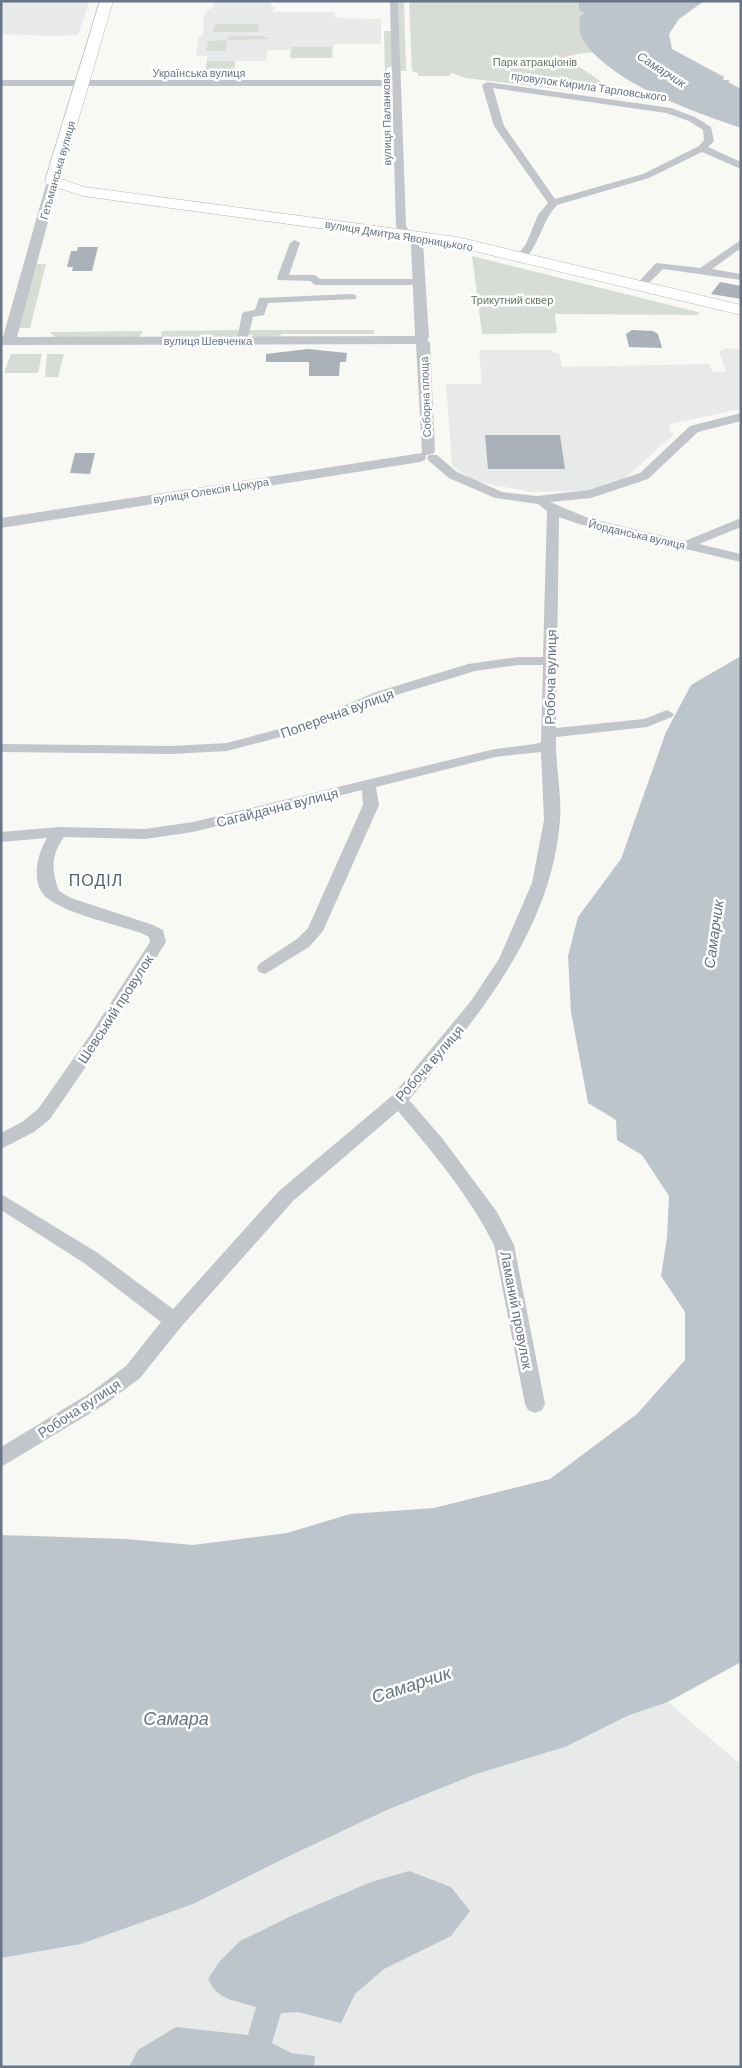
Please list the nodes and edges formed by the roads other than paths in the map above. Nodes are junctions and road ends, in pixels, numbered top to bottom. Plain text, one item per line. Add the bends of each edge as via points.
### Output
1 (107, 1) edge
2 (394, 1) edge
3 (1, 83) edge
4 (83, 83) junction
5 (396, 83) junction
6 (702, 148) junction
7 (741, 166) edge
8 (53, 181) junction
9 (553, 203) junction
10 (407, 235) junction
11 (295, 243) dead end
12 (741, 243) edge
13 (521, 257) junction
14 (703, 271) junction
15 (741, 278) edge
16 (420, 282) junction
17 (640, 286) junction
18 (352, 297) dead end
19 (741, 310) edge
20 (244, 335) junction
21 (420, 340) junction
22 (5, 341) edge
23 (741, 417) edge
24 (427, 456) junction
25 (537, 500) junction
26 (553, 510) junction
27 (741, 522) edge
28 (1, 523) edge
29 (686, 545) junction
30 (741, 558) edge
31 (549, 660) junction
32 (667, 714) dead end
33 (549, 738) junction
34 (1, 748) edge
35 (368, 785) junction
36 (60, 832) junction
37 (1, 837) edge
38 (266, 968) dead end
39 (399, 1100) junction
40 (1, 1142) edge
41 (1, 1202) edge
42 (174, 1321) junction
43 (535, 1404) dead end
44 (1, 1458) edge

1 - 4 highway, Гетьманська вулиця
2 - 5 street, вулиця Паланкова
3 - 4 street, Українська вулиця
4 - 5 street, Українська вулиця
4 - 8 highway, Гетьманська вулиця
5 - 10 street, вулиця Паланкова via 401,226
6 - 7 street
6 - 9 street via 646,176
6 - 9 street, провулок Кирила Тарловського via 709,141 708,129 668,110 487,84 499,126
8 - 10 highway, вулиця Дмитра Яворницького via 83,191
8 - 22 street, Гетьманська вулиця
9 - 13 street via 546,208 533,245
10 - 13 highway, вулиця Дмитра Яворницького via 457,242
10 - 16 street, Соборна площа via 418,242
11 - 16 street via 282,278 315,278 315,282
12 - 14 street
13 - 17 highway, вулиця Дмитра Яворницького
14 - 15 street
14 - 17 street via 660,265
16 - 21 street, Соборна площа
17 - 19 highway, вулиця Дмитра Яворницького
18 - 20 street via 263,300 260,313 248,314
20 - 21 street, вулиця Шевченка
20 - 22 street, вулиця Шевченка
21 - 24 street, Соборна площа
23 - 25 street via 694,429 644,476 590,494
24 - 25 street via 453,475 499,495
24 - 28 street, вулиця Олексія Цокура
25 - 26 street, Йорданська вулиця
26 - 29 street, Йорданська вулиця via 584,521
26 - 31 street, Робоча вулиця
27 - 29 street
29 - 30 street, Йорданська вулиця
31 - 33 street, Робоча вулиця
31 - 34 street, Поперечна вулиця via 473,667 378,696 317,723 227,747 172,750
32 - 33 street, Сагайдачна вулиця via 647,723
33 - 35 street, Сагайдачна вулиця via 537,748 494,753
33 - 39 street, Робоча вулиця via 552,820 540,882 530,910 508,960 477,1005
35 - 36 street, Сагайдачна вулиця via 193,827 145,834
35 - 38 street via 371,805 315,931
36 - 37 street, Сагайдачна вулиця
36 - 40 street, Шевський провулок via 45,855 52,894 65,902 147,929 157,934 158,942 44,1114
39 - 42 street, Робоча вулиця via 286,1196
39 - 43 street, Ламаний провулок via 490,1217 504,1245
41 - 42 street via 91,1258
42 - 44 street, Робоча вулиця via 133,1372 97,1399

